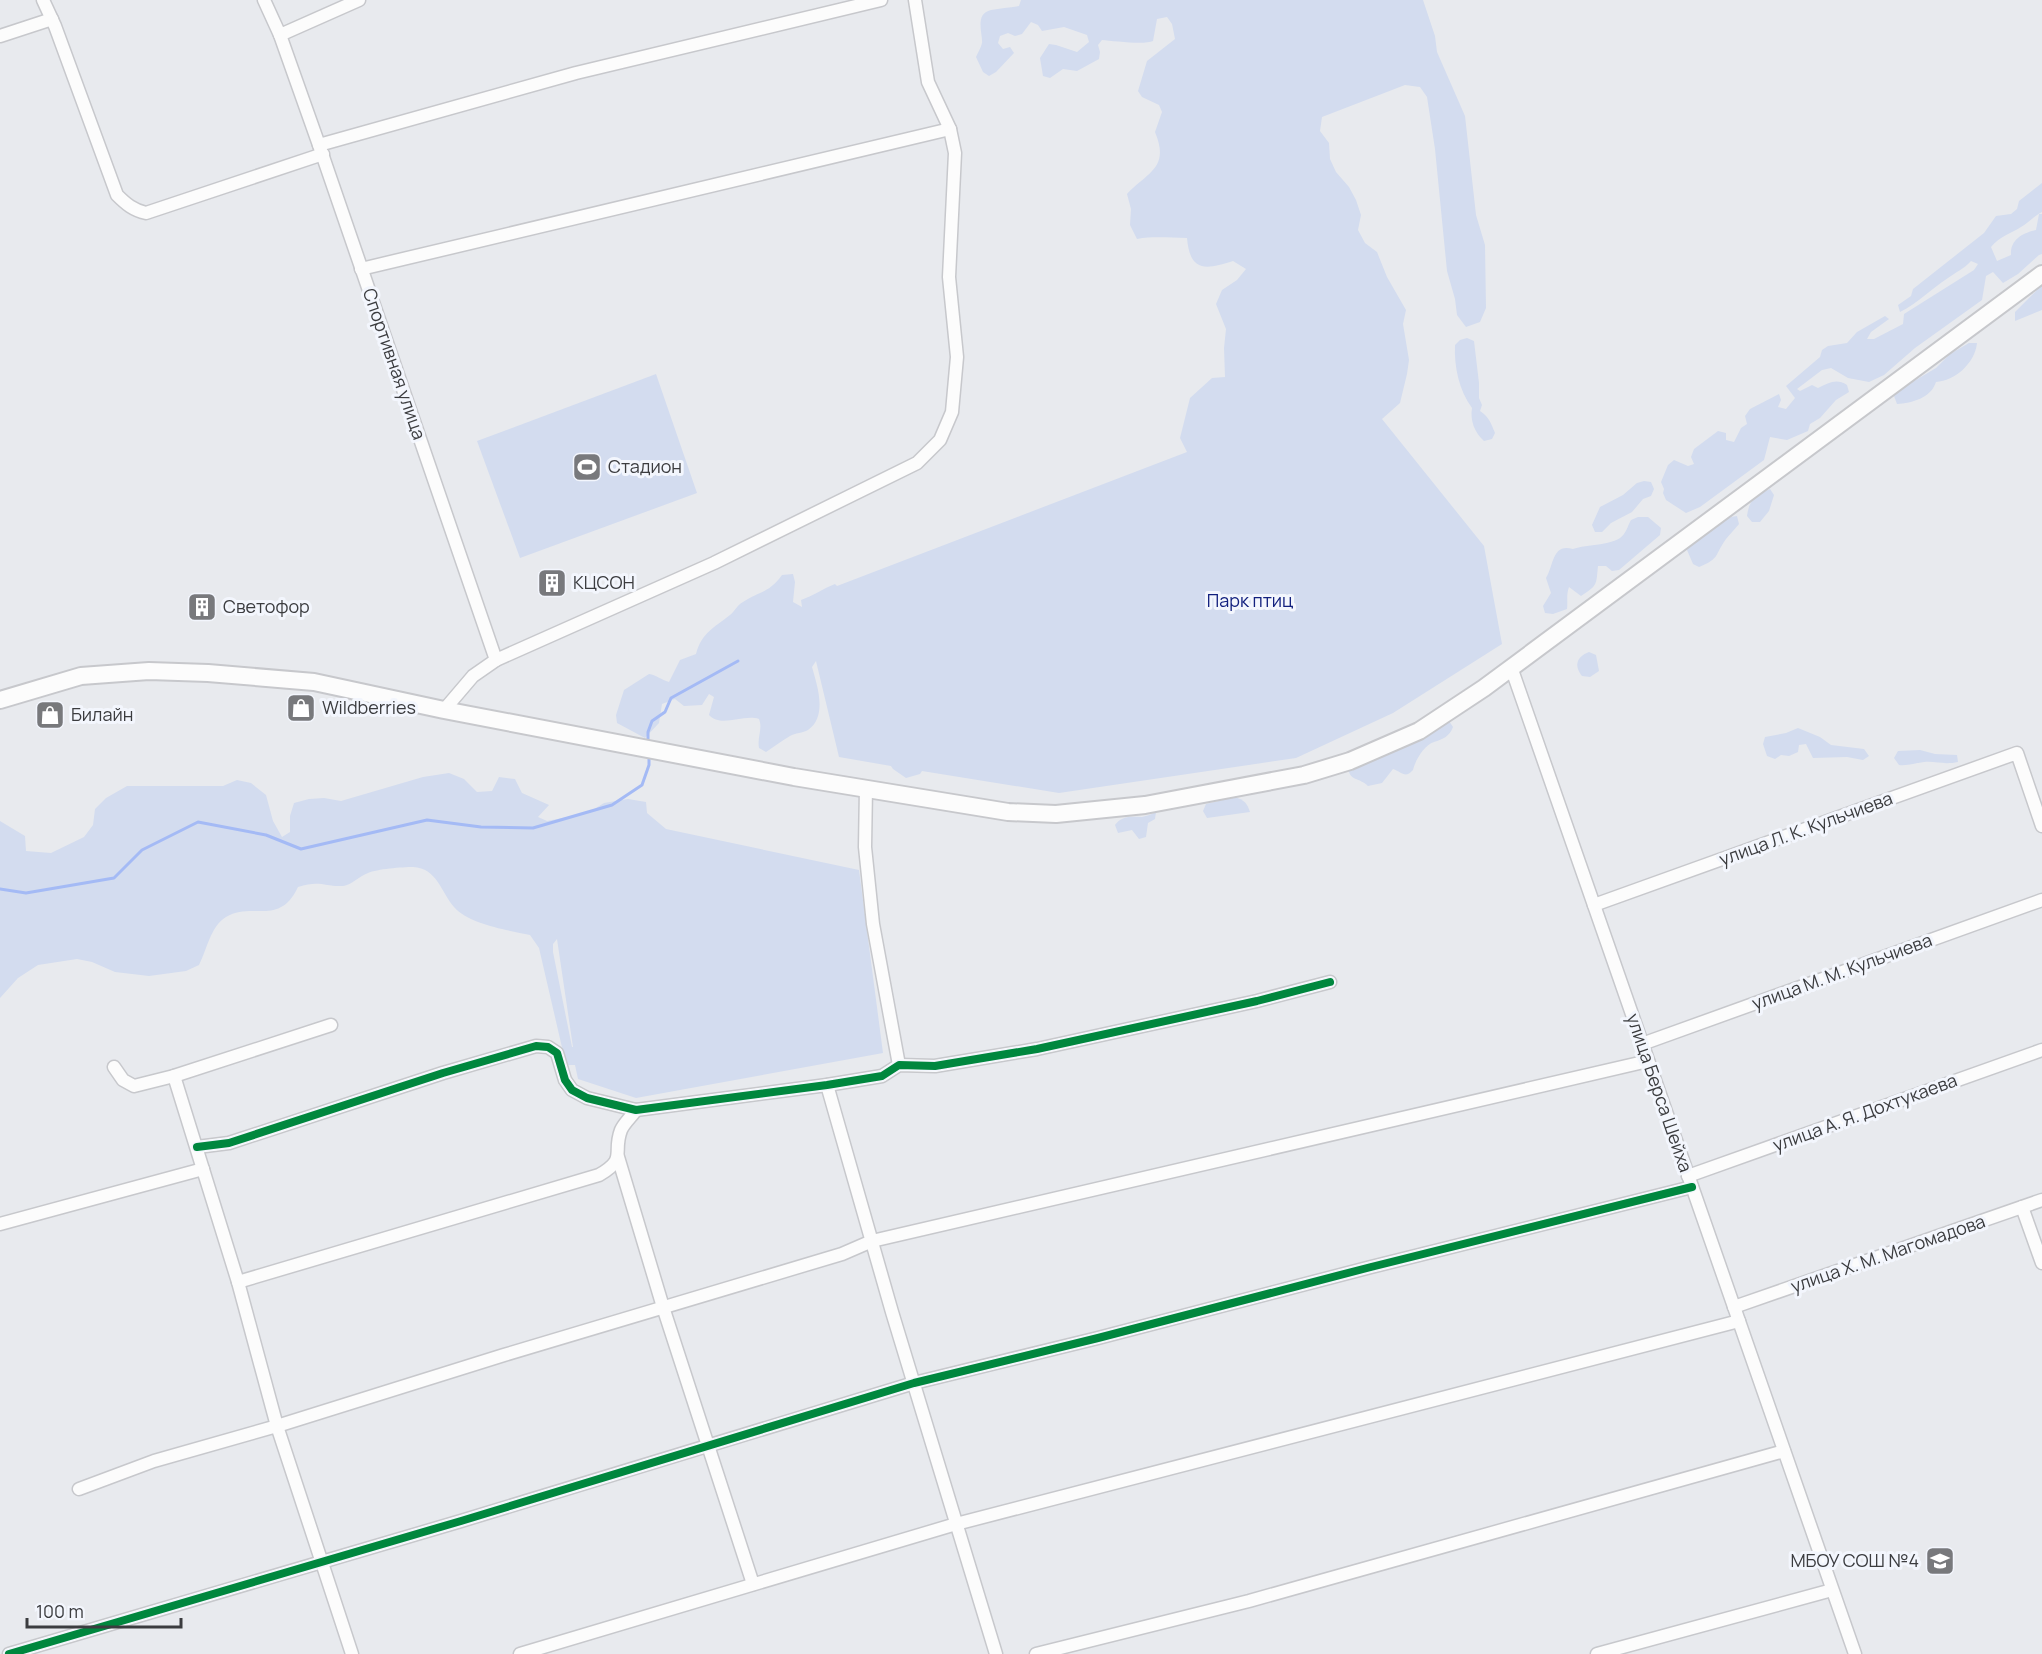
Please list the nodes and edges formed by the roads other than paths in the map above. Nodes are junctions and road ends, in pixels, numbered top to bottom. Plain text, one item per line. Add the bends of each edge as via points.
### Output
1 (43, 0) edge
2 (264, 0) edge
3 (359, 0) edge
4 (881, 0) edge
5 (915, 0) edge
6 (52, 19) junction
7 (280, 35) junction
8 (0, 36) edge
9 (950, 129) junction
10 (321, 150) junction
11 (361, 269) junction
12 (2042, 274) edge
13 (496, 660) junction
14 (1511, 667) junction
15 (0, 700) edge
16 (444, 710) junction
17 (866, 788) junction
18 (2042, 826) edge
19 (2042, 900) edge
20 (1594, 905) junction
21 (1330, 982) dead end
22 (332, 1025) dead end
23 (1642, 1044) junction
24 (2042, 1050) edge
25 (1648, 1061) junction
26 (899, 1065) junction
27 (114, 1067) dead end
28 (174, 1076) junction
29 (827, 1086) junction
30 (636, 1110) junction
31 (197, 1148) junction
32 (618, 1157) junction
33 (203, 1168) junction
34 (1690, 1181) junction
35 (2042, 1200) edge
36 (2022, 1207) junction
37 (0, 1224) edge
38 (872, 1241) junction
39 (2042, 1263) edge
40 (238, 1282) junction
41 (663, 1307) junction
42 (1734, 1307) junction
43 (1739, 1321) junction
44 (914, 1383) junction
45 (277, 1426) junction
46 (708, 1445) junction
47 (1784, 1451) junction
48 (79, 1489) dead end
49 (956, 1524) junction
50 (322, 1563) junction
51 (753, 1584) junction
52 (1832, 1590) junction
53 (9, 1654) edge
54 (352, 1654) edge
55 (520, 1654) edge
56 (996, 1654) edge
57 (1036, 1654) edge
58 (1597, 1654) edge
59 (1855, 1654) edge

1 - 6 street
2 - 7 street, Спортивная улица
3 - 7 street
4 - 10 street via 576,73
5 - 9 street via 928,82
6 - 8 street
6 - 10 street via 117,195 137,211 146,213
7 - 10 street, Спортивная улица
9 - 11 street
9 - 13 street via 955,153 949,277 957,357 952,412 940,440 917,463 714,563
10 - 11 street, Спортивная улица
11 - 13 street, Спортивная улица
12 - 14 main road
13 - 16 street via 473,676
14 - 17 main road via 1419,731 1350,761 1259,784 1145,805 1056,814 1008,812
14 - 20 street, улица Берса Шейха
15 - 16 main road via 81,676 148,671 314,682
16 - 17 main road
17 - 26 street via 865,847 873,924
18 - 20 street, улица Л. К. Кульчиева via 2017,753
19 - 23 street, улица М. М. Кульчиева
20 - 23 street, улица Берса Шейха
21 - 26 street via 1037,1049 935,1066
22 - 28 street
23 - 25 street, улица Берса Шейха
24 - 34 street, улица А. Я. Дохтукаева
25 - 34 street, улица Берса Шейха
25 - 38 street
26 - 29 street via 882,1076
27 - 28 street via 123,1080 134,1086
28 - 31 street
29 - 30 street
29 - 38 street
30 - 31 street via 586,1098 572,1090 556,1053 548,1047 536,1046 229,1143
30 - 32 street via 622,1130
31 - 33 street
32 - 40 street via 612,1167 599,1175
32 - 41 street
33 - 37 street
33 - 40 street
34 - 42 street, улица Берса Шейха
34 - 44 street, улица А. Я. Дохтукаева
35 - 36 street, улица Х. М. Магомадова
36 - 39 street
36 - 42 street, улица Х. М. Магомадова
38 - 41 street via 842,1254
38 - 44 street
40 - 45 street
41 - 45 street
41 - 46 street
42 - 43 street, улица Берса Шейха
43 - 47 street, улица Берса Шейха
43 - 49 street
44 - 46 street, улица А. Я. Дохтукаева
44 - 49 street
45 - 48 street via 154,1461
45 - 50 street
46 - 50 street, улица А. Я. Дохтукаева
46 - 51 street
47 - 52 street, улица Берса Шейха
47 - 57 street via 1249,1601
49 - 51 street
49 - 56 street
50 - 53 street, улица А. Я. Дохтукаева
50 - 54 street
51 - 55 street
52 - 58 street
52 - 59 street, улица Берса Шейха

